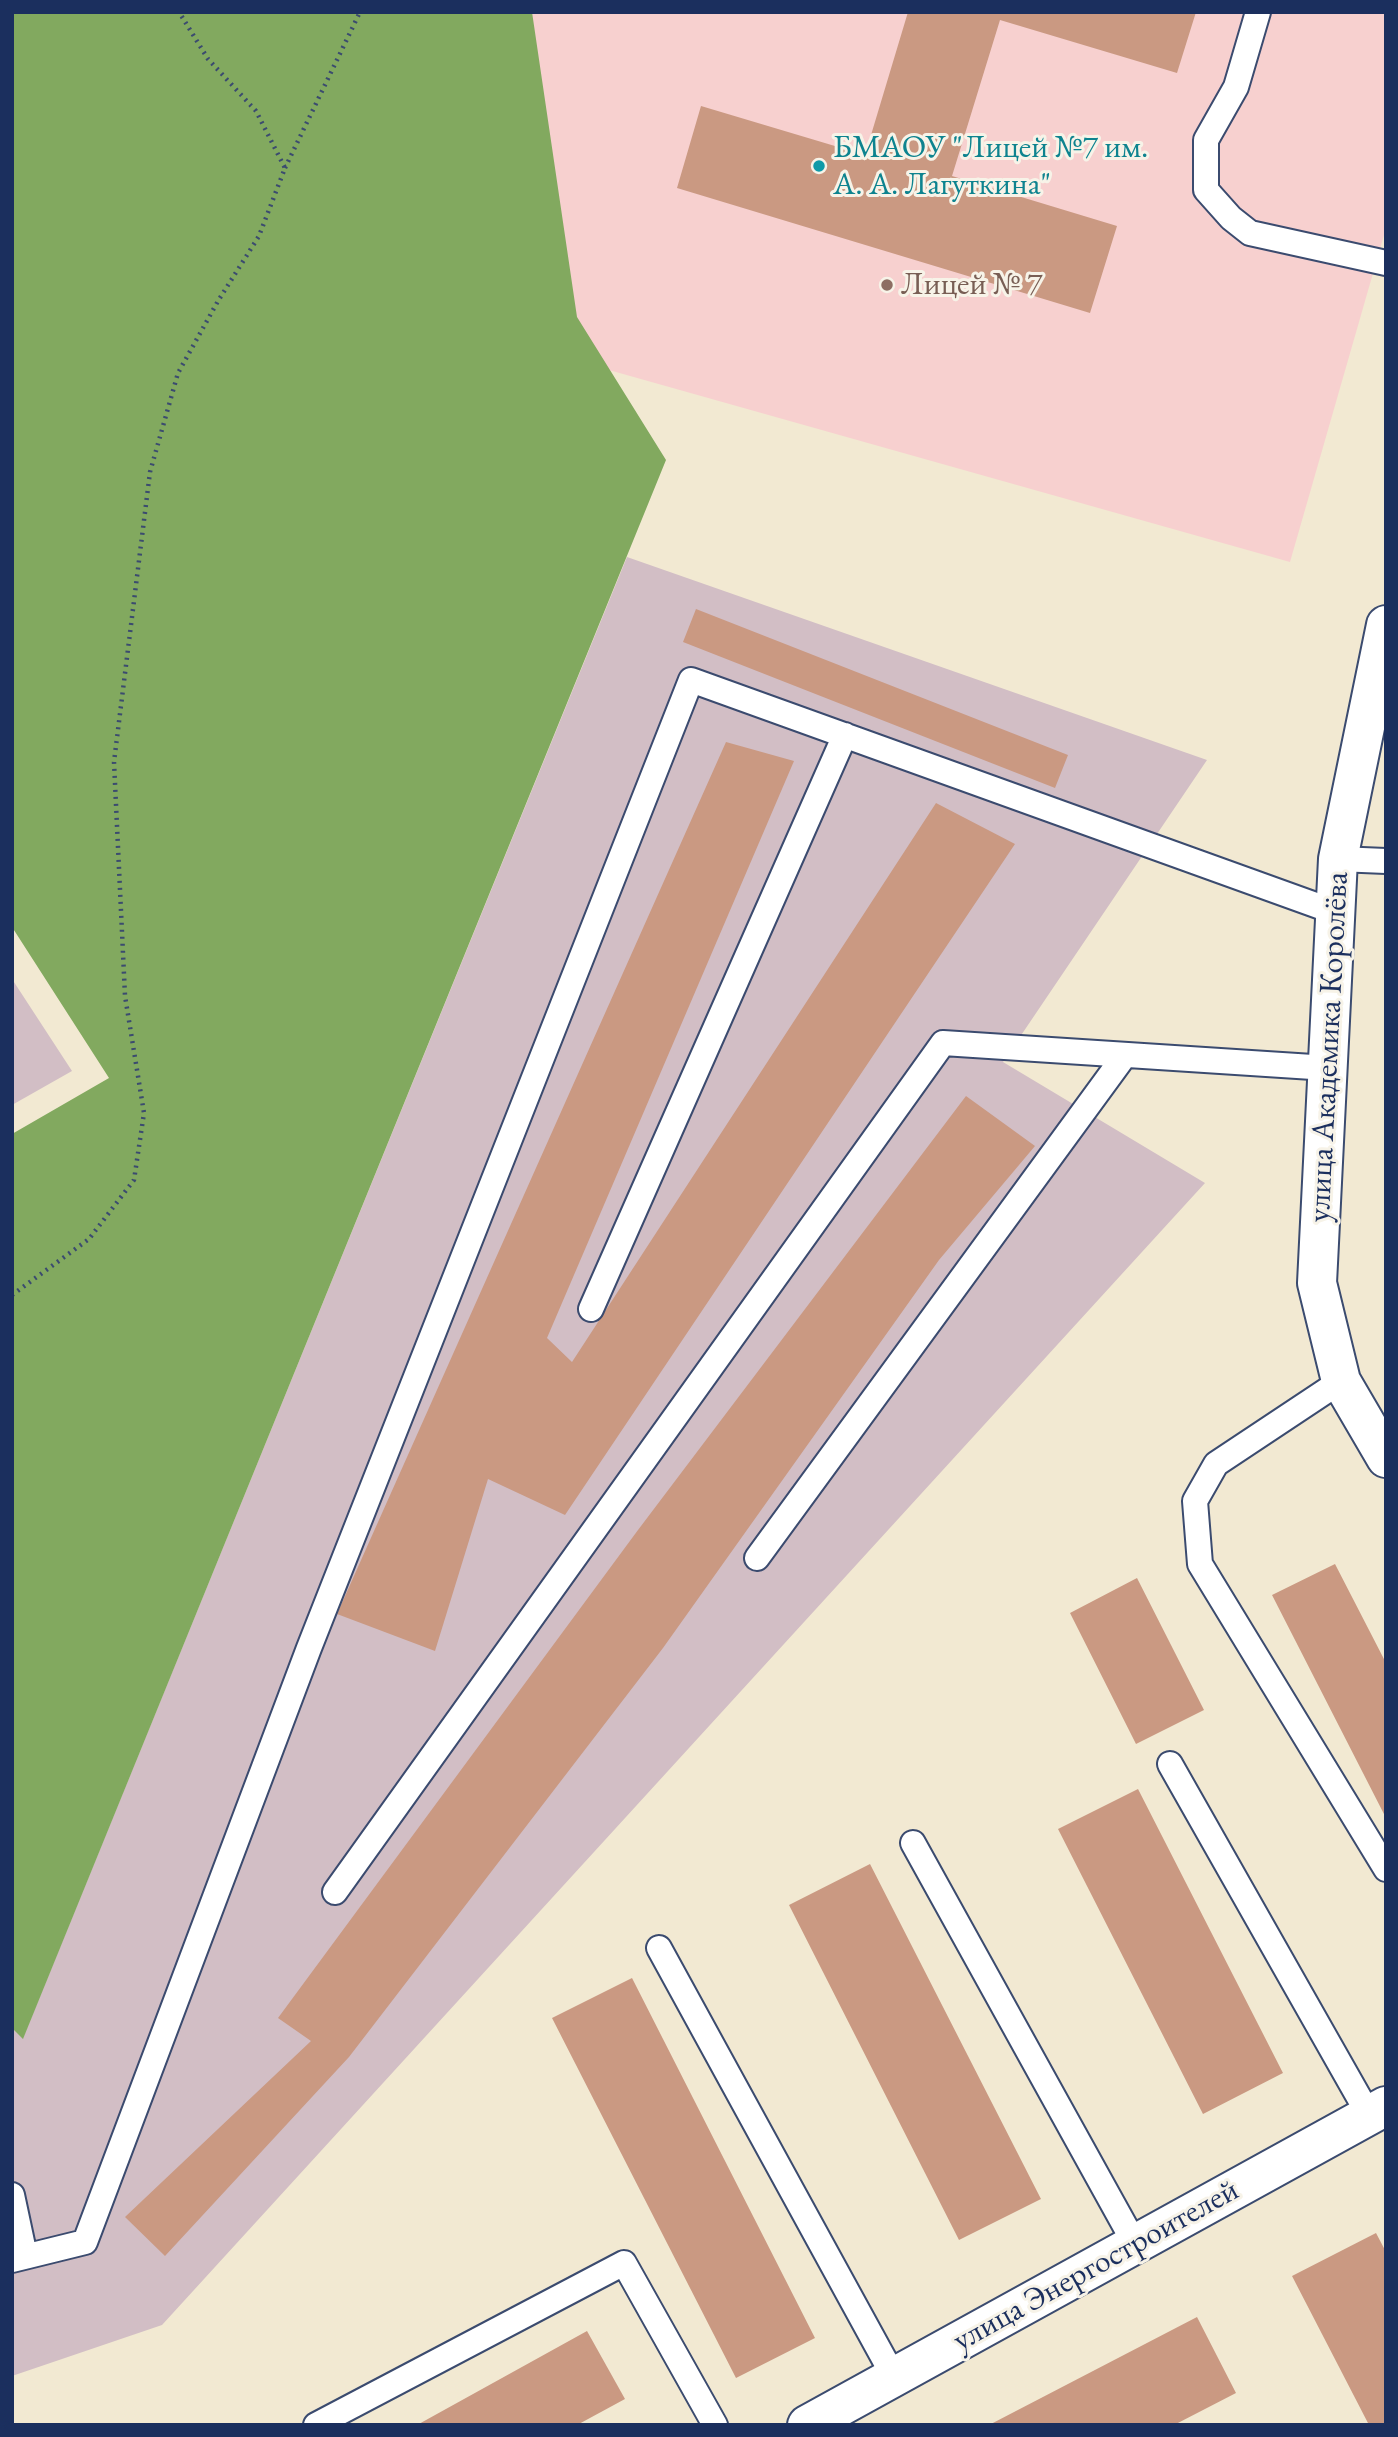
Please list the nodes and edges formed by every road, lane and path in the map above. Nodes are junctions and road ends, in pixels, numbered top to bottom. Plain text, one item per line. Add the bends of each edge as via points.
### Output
1 (179, 12) edge
2 (360, 12) edge
3 (1258, 12) edge
4 (285, 168) junction
5 (1386, 263) edge
6 (1386, 625) edge
7 (845, 735) junction
8 (1338, 859) junction
9 (1386, 861) edge
10 (1335, 912) junction
11 (1125, 1055) junction
12 (1328, 1068) junction
13 (12, 1296) edge
14 (591, 1309) dead end
15 (1341, 1381) junction
16 (1386, 1458) edge
17 (757, 1558) dead end
18 (1170, 1764) dead end
19 (913, 1843) dead end
20 (1386, 1869) edge
21 (335, 1892) dead end
22 (659, 1948) dead end
23 (1377, 2111) edge
24 (12, 2195) edge
25 (1135, 2244) junction
26 (19, 2258) edge
27 (894, 2377) junction
28 (316, 2425) edge
29 (715, 2425) edge
30 (807, 2425) edge

1 - 4 path via 208,59 256,111
2 - 4 path
3 - 5 lane via 1236,87 1206,139 1206,190 1250,233
4 - 13 path via 259,236 178,373 150,472 114,762 125,996 144,1113 134,1180 89,1239
6 - 8 street, улица Академика Королёва
7 - 10 lane
7 - 14 lane
7 - 26 lane via 691,680 309,1648 85,2242
8 - 9 lane
8 - 10 street, улица Академика Королёва
10 - 12 street, улица Академика Королёва
11 - 12 lane
11 - 17 lane
11 - 21 lane via 943,1043
12 - 15 street, улица Академика Королёва via 1318,1283
15 - 16 street, улица Академика Королёва
15 - 20 lane via 1216,1464 1195,1501 1200,1564
18 - 23 lane
19 - 25 lane
22 - 27 lane
23 - 25 street, улица Энергостроителей
24 - 26 lane
25 - 27 street, улица Энергостроителей
27 - 30 street, улица Энергостроителей
28 - 29 lane via 624,2263

